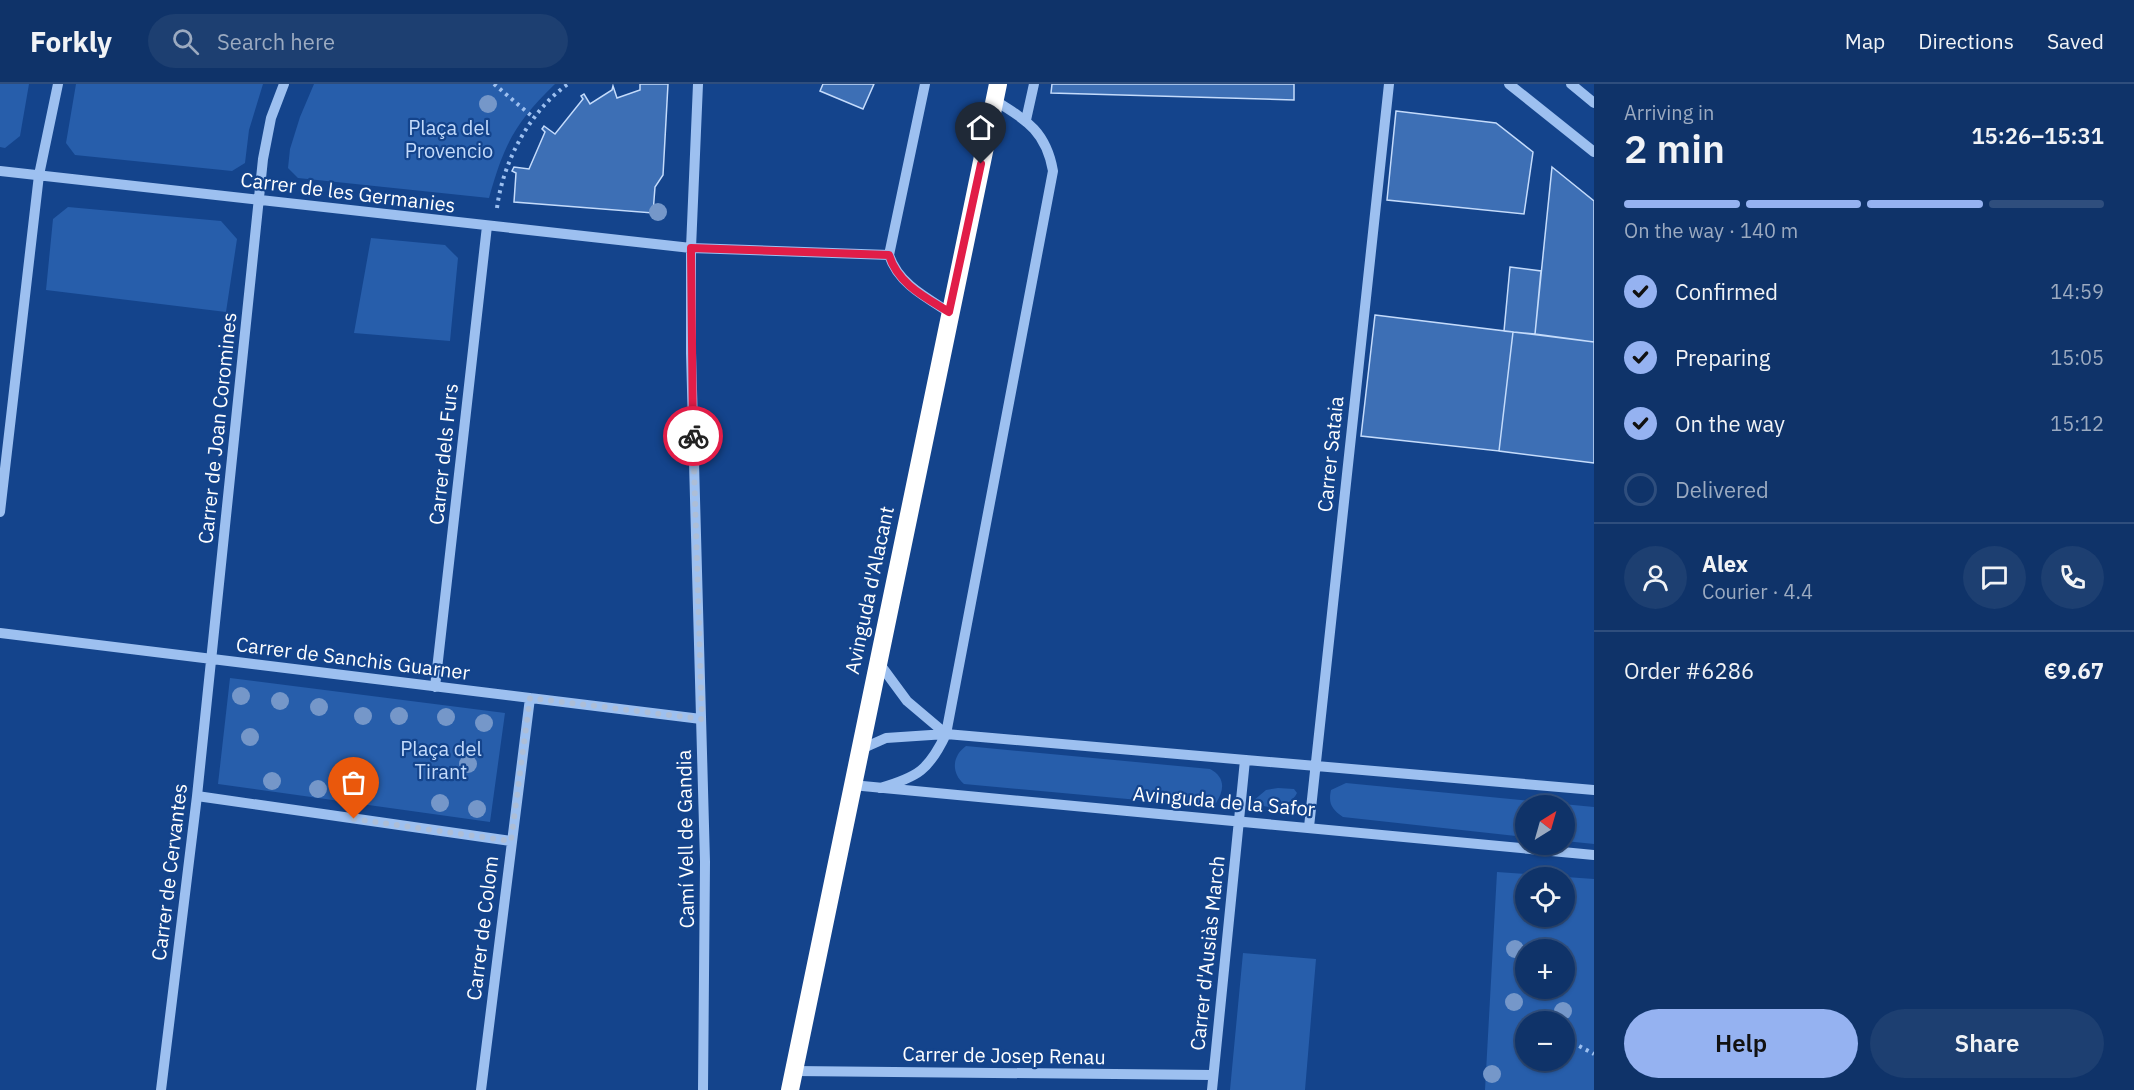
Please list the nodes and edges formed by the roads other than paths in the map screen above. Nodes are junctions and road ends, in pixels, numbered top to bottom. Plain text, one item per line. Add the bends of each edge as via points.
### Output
1 (58, 84) edge
2 (284, 84) edge
3 (698, 84) edge
4 (925, 84) edge
5 (1034, 84) edge
6 (1389, 84) edge
7 (1509, 84) edge
8 (1571, 84) edge
9 (996, 92) edge
10 (1594, 103) edge
11 (1026, 120) junction
12 (1594, 152) edge
13 (0, 171) edge
14 (39, 175) junction
15 (260, 200) junction
16 (491, 227) junction
17 (691, 248) junction
18 (889, 255) junction
19 (949, 312) junction
20 (0, 512) edge
21 (0, 633) edge
22 (211, 659) junction
23 (878, 662) junction
24 (435, 687) junction
25 (530, 698) junction
26 (702, 719) junction
27 (946, 734) junction
28 (860, 750) junction
29 (1245, 760) junction
30 (1314, 765) junction
31 (852, 785) junction
32 (880, 788) junction
33 (1594, 790) edge
34 (197, 796) junction
35 (1238, 820) junction
36 (1309, 827) junction
37 (511, 841) junction
38 (1594, 855) edge
39 (794, 1071) junction
40 (1213, 1076) junction
41 (161, 1090) edge
42 (480, 1090) edge
43 (703, 1090) edge
44 (790, 1090) edge
45 (1212, 1090) edge

1 - 14 street
2 - 15 street via 271,118
3 - 17 street, Camí Vell de Gandia
4 - 18 street
5 - 11 street
6 - 30 street, Carrer Sataia
7 - 12 street
8 - 10 street
9 - 11 street, Avinguda d'Alacant
9 - 19 highway, Avinguda d'Alacant
11 - 27 street, Avinguda d'Alacant via 1049,149 1053,171
13 - 14 street, Carrer de les Germanies
14 - 15 street, Carrer de les Germanies
14 - 20 street
15 - 16 street, Carrer de les Germanies
15 - 22 street, Carrer de Joan Coromines
16 - 17 street, Carrer de les Germanies
16 - 24 street, Carrer dels Furs
17 - 18 street, Carrer de les Germanies
17 - 26 street, Camí Vell de Gandia
18 - 19 street via 901,277
19 - 23 highway, Avinguda d'Alacant
21 - 22 street, Carrer de Sanchis Guarner
22 - 24 street, Carrer de Sanchis Guarner
22 - 34 street, Carrer de Cervantes
23 - 27 street via 907,701
23 - 28 highway, Avinguda d'Alacant
24 - 25 street, Carrer de Sanchis Guarner
25 - 26 street, Carrer de Sanchis Guarner
25 - 37 street, Carrer de Colom
26 - 43 street, Camí Vell de Gandia
27 - 28 street via 886,738
27 - 29 street
27 - 32 street, Avinguda d'Alacant via 927,768 911,779
28 - 31 highway, Avinguda d'Alacant
29 - 30 street
29 - 35 street, Carrer d'Ausiàs March
30 - 33 street
30 - 36 street, Carrer Sataia
31 - 32 street, Avinguda de la Safor
31 - 39 highway, Avinguda d'Alacant
32 - 35 street, Avinguda de la Safor
34 - 37 street
34 - 41 street, Carrer de Cervantes
35 - 36 street, Avinguda de la Safor
35 - 40 street, Carrer d'Ausiàs March
36 - 38 street, Avinguda de la Safor
37 - 42 street, Carrer de Colom
39 - 40 street, Carrer de Josep Renau
39 - 44 highway, Avinguda d'Alacant
40 - 45 street, Carrer d'Ausiàs March

